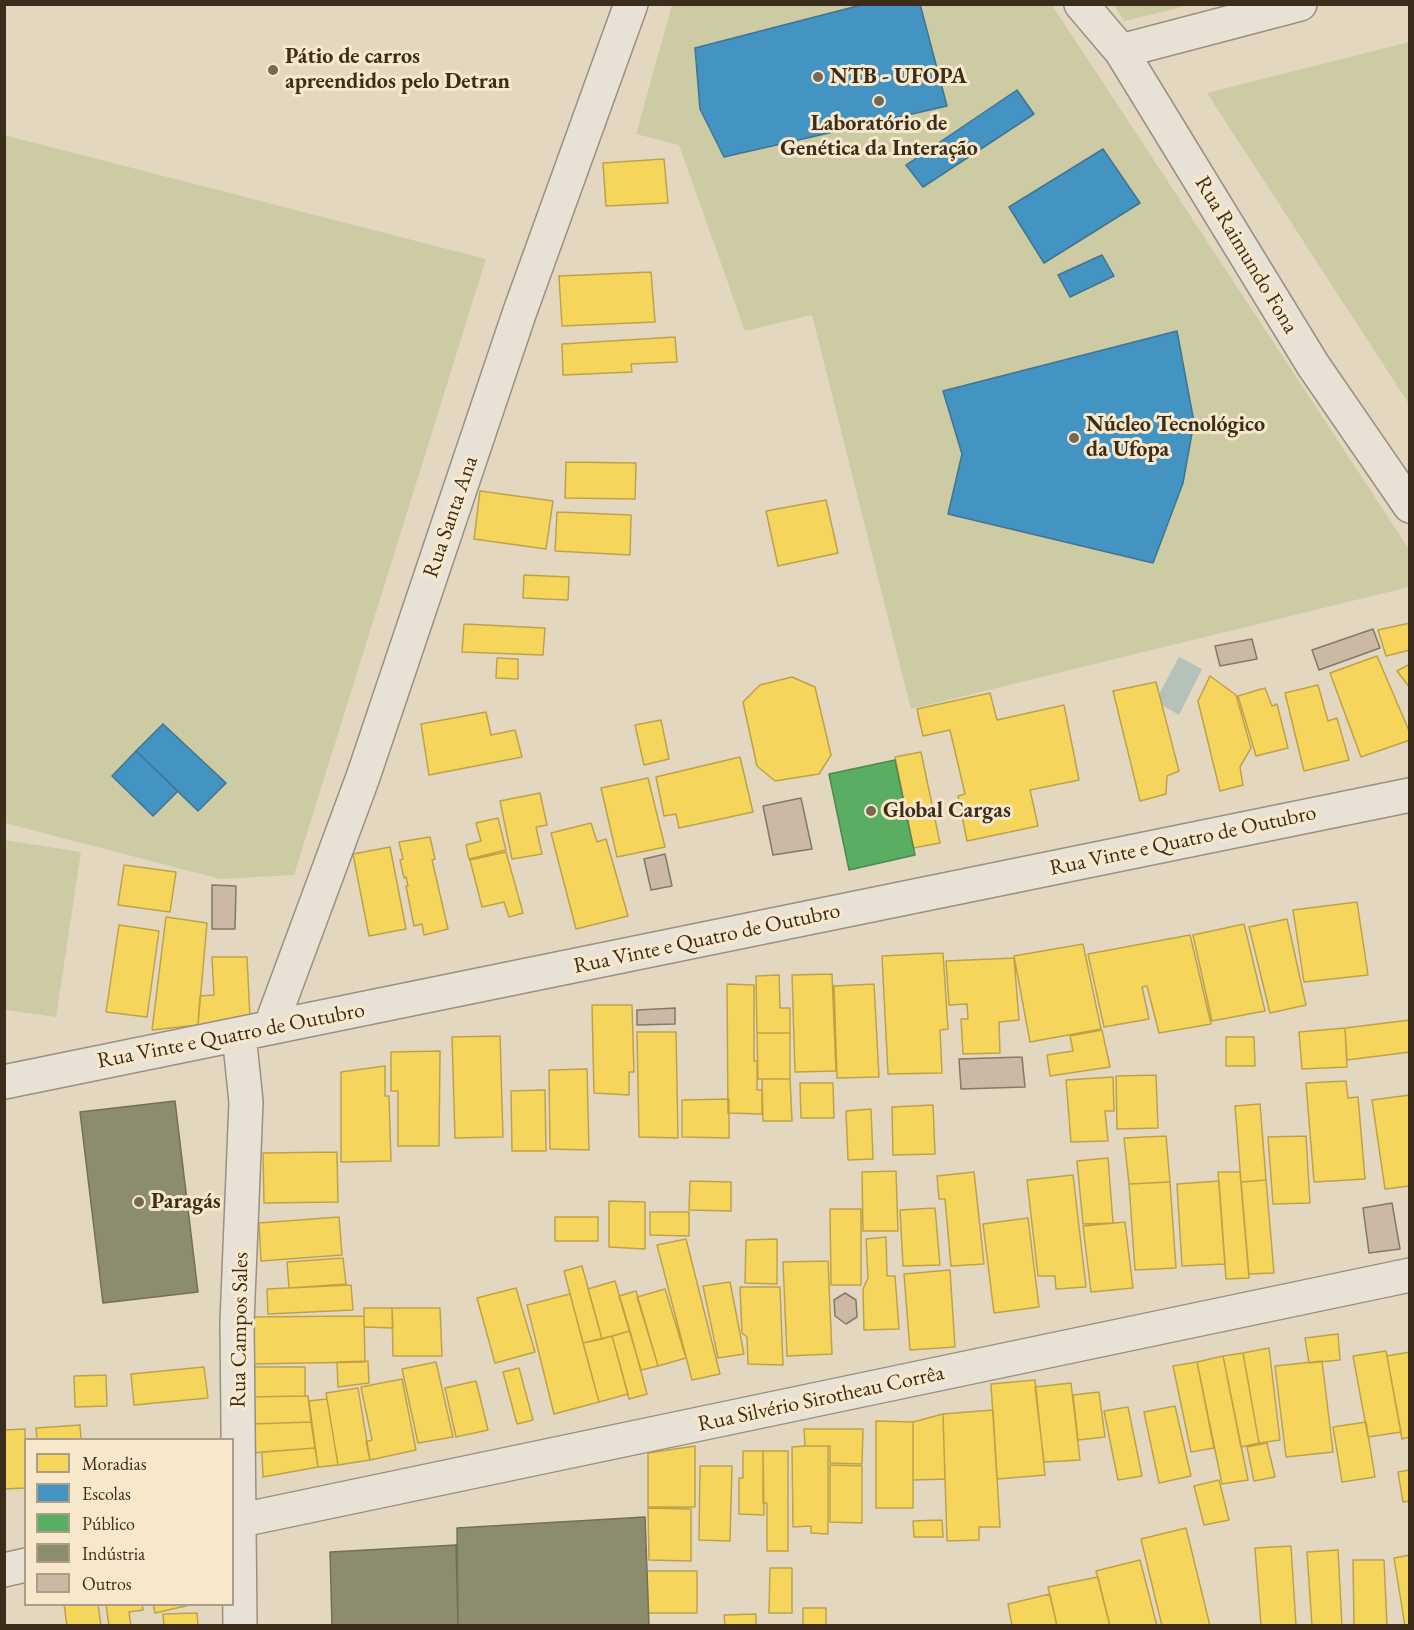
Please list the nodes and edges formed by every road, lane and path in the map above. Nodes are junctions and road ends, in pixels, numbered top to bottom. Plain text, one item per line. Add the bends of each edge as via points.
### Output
1 (631, 4) edge
2 (1081, 4) edge
3 (1300, 4) edge
4 (1121, 51) junction
5 (1410, 506) edge
6 (1410, 795) edge
7 (255, 1031) junction
8 (4, 1083) edge
9 (1410, 1275) edge
10 (236, 1522) edge
11 (24, 1565) edge
12 (4, 1570) edge
13 (240, 1626) edge

1 - 7 street, Rua Santa Ana via 519,314 363,777
2 - 4 street, Rua Raimundo Fona
3 - 4 street
4 - 5 street, Rua Raimundo Fona via 1313,365
6 - 7 street, Rua Vinte e Quatro de Outubro
7 - 8 street, Rua Vinte e Quatro de Outubro
7 - 10 street, Rua Campos Sales via 246,1102 237,1322
9 - 10 street, Rua Silvério Sirotheau Corrêa
10 - 13 street, Rua Campos Sales
11 - 12 street

